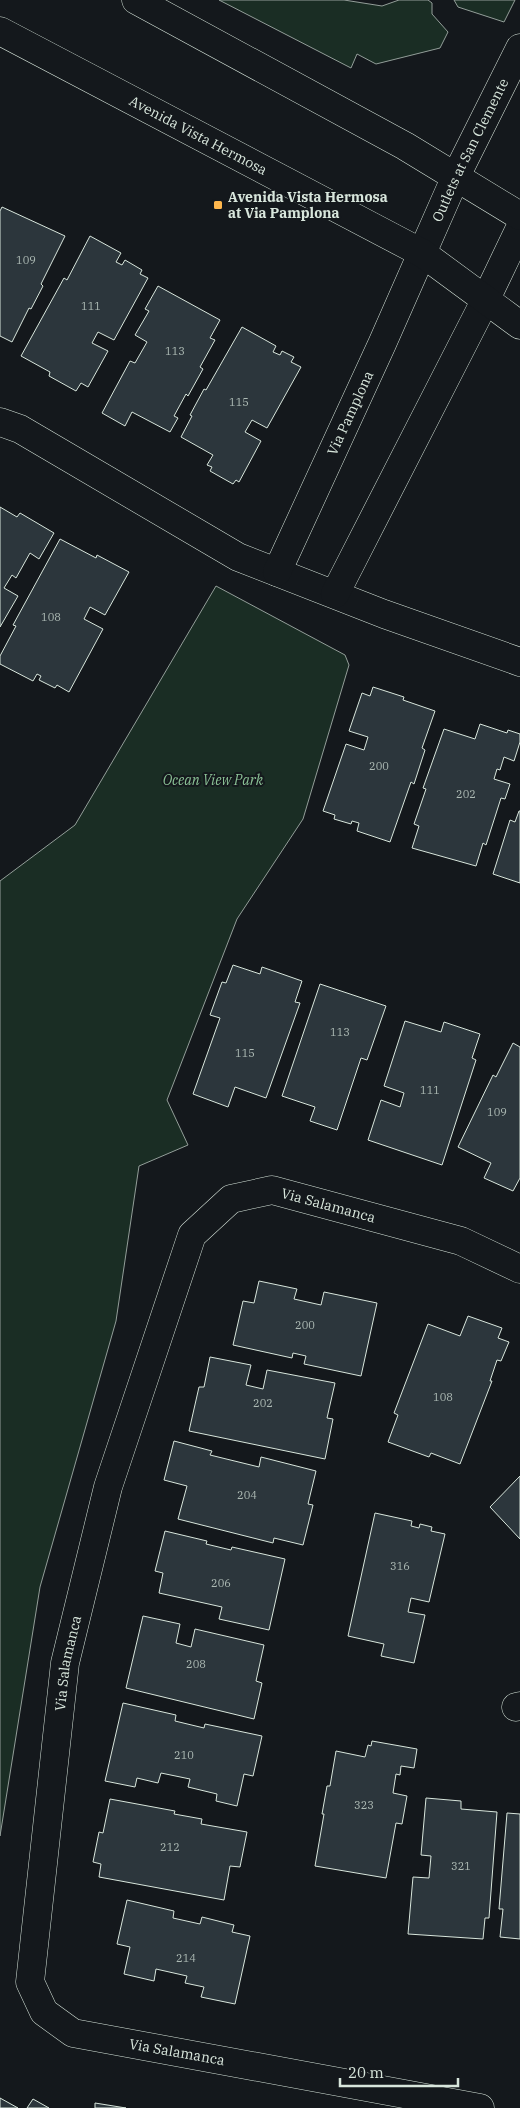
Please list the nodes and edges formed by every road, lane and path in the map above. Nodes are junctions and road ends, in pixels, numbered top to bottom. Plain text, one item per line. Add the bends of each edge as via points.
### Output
1 (136, 0) edge
2 (0, 30) edge
3 (520, 48) edge
4 (456, 176) junction
5 (520, 216) edge
6 (520, 228) edge
7 (422, 253) junction
8 (486, 299) junction
9 (520, 325) edge
10 (0, 422) edge
11 (277, 572) junction
12 (335, 594) junction
13 (520, 662) edge
14 (520, 1269) edge
15 (480, 2108) edge

1 - 4 street
2 - 7 street, Avenida Vista Hermosa
3 - 4 street, Outlets at San Clemente
4 - 5 street
4 - 7 street, Outlets at San Clemente
6 - 8 street
7 - 8 street, Avenida Vista Hermosa
7 - 11 street, Via Pamplona
8 - 9 street, Avenida Vista Hermosa
8 - 12 street
10 - 11 street via 20,428 238,556
11 - 12 street
12 - 13 street
14 - 15 street, Via Salamanca via 461,1241 272,1190 231,1199 192,1235 108,1487 65,1663 30,1982 44,2012 73,2033

